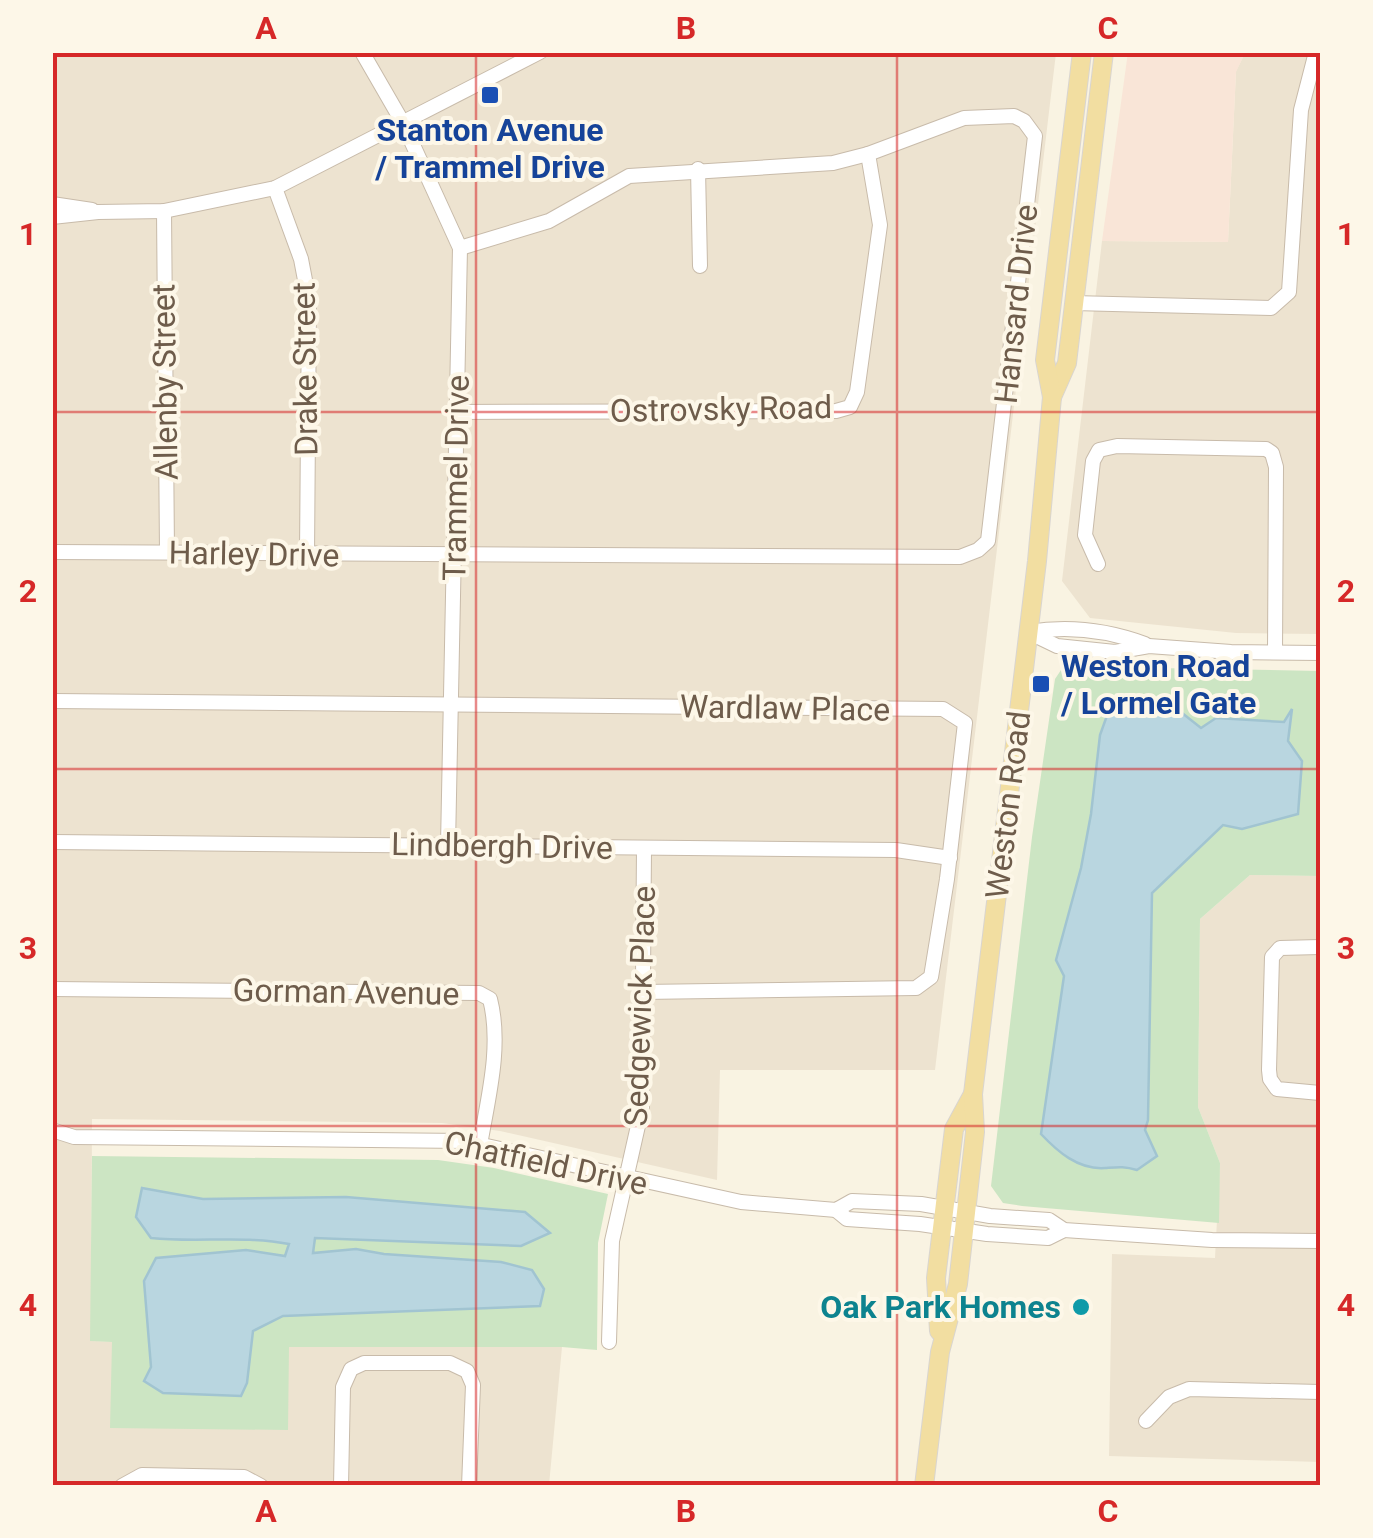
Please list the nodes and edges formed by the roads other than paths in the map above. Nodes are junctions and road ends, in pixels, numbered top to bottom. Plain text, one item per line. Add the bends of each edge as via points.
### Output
1 (362, 52) edge
2 (540, 52) edge
3 (1082, 52) edge
4 (1104, 52) edge
5 (1316, 52) edge
6 (402, 123) junction
7 (868, 154) junction
8 (698, 169) junction
9 (276, 188) junction
10 (52, 204) edge
11 (164, 211) junction
12 (98, 212) junction
13 (52, 217) edge
14 (460, 248) junction
15 (700, 266) dead end
16 (1074, 304) junction
17 (1052, 397) junction
18 (457, 412) junction
19 (52, 552) edge
20 (167, 552) junction
21 (456, 554) junction
22 (307, 555) junction
23 (1098, 564) dead end
24 (1028, 632) junction
25 (1275, 652) junction
26 (1320, 653) edge
27 (52, 701) edge
28 (451, 704) junction
29 (52, 842) edge
30 (448, 845) junction
31 (644, 848) junction
32 (950, 858) junction
33 (1320, 946) edge
34 (52, 989) edge
35 (642, 992) junction
36 (1320, 1093) edge
37 (973, 1094) junction
38 (52, 1130) edge
39 (74, 1137) junction
40 (52, 1144) edge
41 (480, 1145) junction
42 (628, 1179) junction
43 (944, 1218) junction
44 (965, 1221) junction
45 (1320, 1241) edge
46 (609, 1342) dead end
47 (940, 1352) junction
48 (1320, 1392) edge
49 (1146, 1421) dead end
50 (122, 1486) edge
51 (261, 1486) edge
52 (341, 1486) edge
53 (470, 1486) edge
54 (924, 1486) edge

1 - 6 street, Trammel Drive
2 - 6 street
3 - 17 main road, Weston Road via 1045,360
4 - 16 main road, Weston Road
5 - 16 street via 1303,93 1284,299 1271,308
6 - 9 street
6 - 14 street, Trammel Drive
7 - 8 street, Hansard Drive via 780,168
7 - 18 street, Ostrovsky Road via 880,225 850,406
7 - 21 street, Hansard Drive via 964,118 1014,116 1034,136 988,541 960,557
8 - 14 street, Hansard Drive via 629,176 548,221
8 - 15 street
9 - 11 street
9 - 22 street, Drake Street via 308,301
10 - 12 street
11 - 12 street
11 - 20 street, Allenby Street
12 - 13 street
14 - 18 street, Trammel Drive
16 - 17 main road, Weston Road via 1066,363
17 - 24 main road, Weston Road
18 - 21 street, Trammel Drive
19 - 20 street, Harley Drive
20 - 22 street, Harley Drive
21 - 22 street, Harley Drive
21 - 28 street, Trammel Drive
23 - 25 street via 1085,535 1099,450 1266,449 1276,467
24 - 25 street via 1056,646 1115,652 1149,646
24 - 37 main road, Weston Road
25 - 26 street
27 - 28 street, Wardlaw Place
28 - 30 street, Trammel Drive
28 - 32 street, Wardlaw Place via 943,710 965,722
29 - 30 street, Lindbergh Drive
30 - 31 street, Lindbergh Drive
31 - 32 street, Lindbergh Drive via 896,850
31 - 35 street, Sedgewick Place
32 - 35 street, Wardlaw Place via 931,977 916,988
33 - 36 street via 1280,948 1272,958 1269,1070 1277,1089
34 - 41 street, Gorman Avenue via 479,993 490,999 493,1027
35 - 42 street, Sedgewick Place via 642,1108
37 - 43 main road, Weston Road via 954,1129
37 - 44 main road, Weston Road via 976,1132
38 - 39 street, Chatfield Drive
39 - 40 street, Chatfield Drive
39 - 41 street, Chatfield Drive via 433,1139
41 - 42 street, Chatfield Drive
42 - 43 street, Chatfield Drive via 742,1202 836,1210 852,1201
42 - 46 street, Sedgewick Place via 612,1241
43 - 44 street, Chatfield Drive
43 - 47 main road, Weston Road via 936,1278
44 - 45 street, Chatfield Drive via 1048,1238 1064,1230
44 - 47 main road, Weston Road
47 - 54 main road, Weston Road
48 - 49 street via 1189,1389 1169,1397
50 - 51 street via 142,1475 244,1477
52 - 53 street via 346,1376 357,1365 450,1363 467,1371 472,1384

